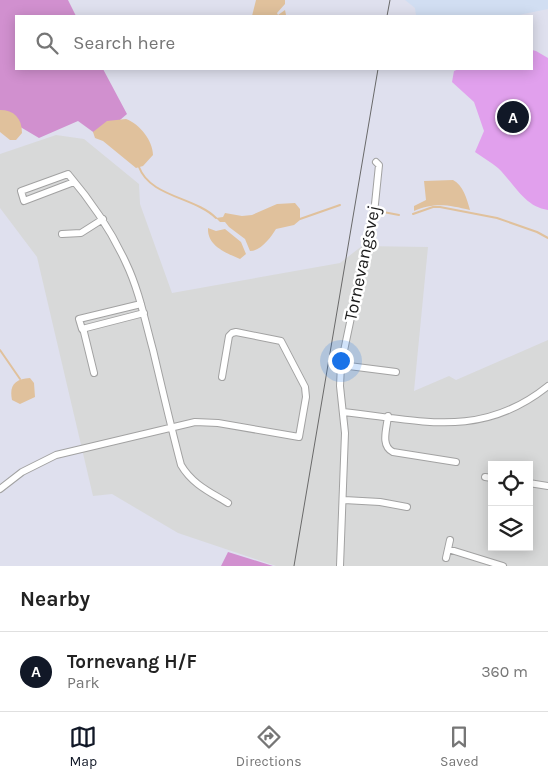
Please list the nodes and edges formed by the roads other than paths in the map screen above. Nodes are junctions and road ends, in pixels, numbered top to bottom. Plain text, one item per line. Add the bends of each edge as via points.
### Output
1 (376, 162) dead end
2 (74, 182) junction
3 (103, 219) junction
4 (62, 234) dead end
5 (141, 304) junction
6 (144, 314) junction
7 (84, 328) junction
8 (341, 365) junction
9 (396, 372) dead end
10 (94, 373) dead end
11 (222, 377) dead end
12 (548, 386) edge
13 (343, 412) junction
14 (388, 416) junction
15 (171, 426) junction
16 (456, 462) dead end
17 (533, 484) edge
18 (548, 486) edge
19 (0, 489) edge
20 (344, 500) junction
21 (228, 503) dead end
22 (407, 507) dead end
23 (450, 540) dead end
24 (448, 550) junction
25 (446, 558) dead end
26 (340, 566) edge
27 (503, 566) edge

1 - 8 street, Tornevangsvej via 379,165 375,204
2 - 2 street via 68,174 21,192 24,201
2 - 3 street
3 - 4 street via 80,233
3 - 5 street via 127,264
5 - 6 street
5 - 7 street via 79,319
6 - 7 street
6 - 15 street
7 - 10 street
8 - 9 street
8 - 13 street, Tornevangsvej
11 - 15 street via 232,333 281,341 305,388 299,437 218,423
12 - 14 street via 510,410 476,421 438,423
13 - 14 street
13 - 20 street, Tornevangsvej
14 - 16 street via 385,443 389,450
15 - 19 street via 56,455 22,472
15 - 21 street via 181,465 187,475
17 - 18 street
20 - 22 street
20 - 26 street, Tornevangsvej
23 - 24 street
24 - 25 street
24 - 27 street

